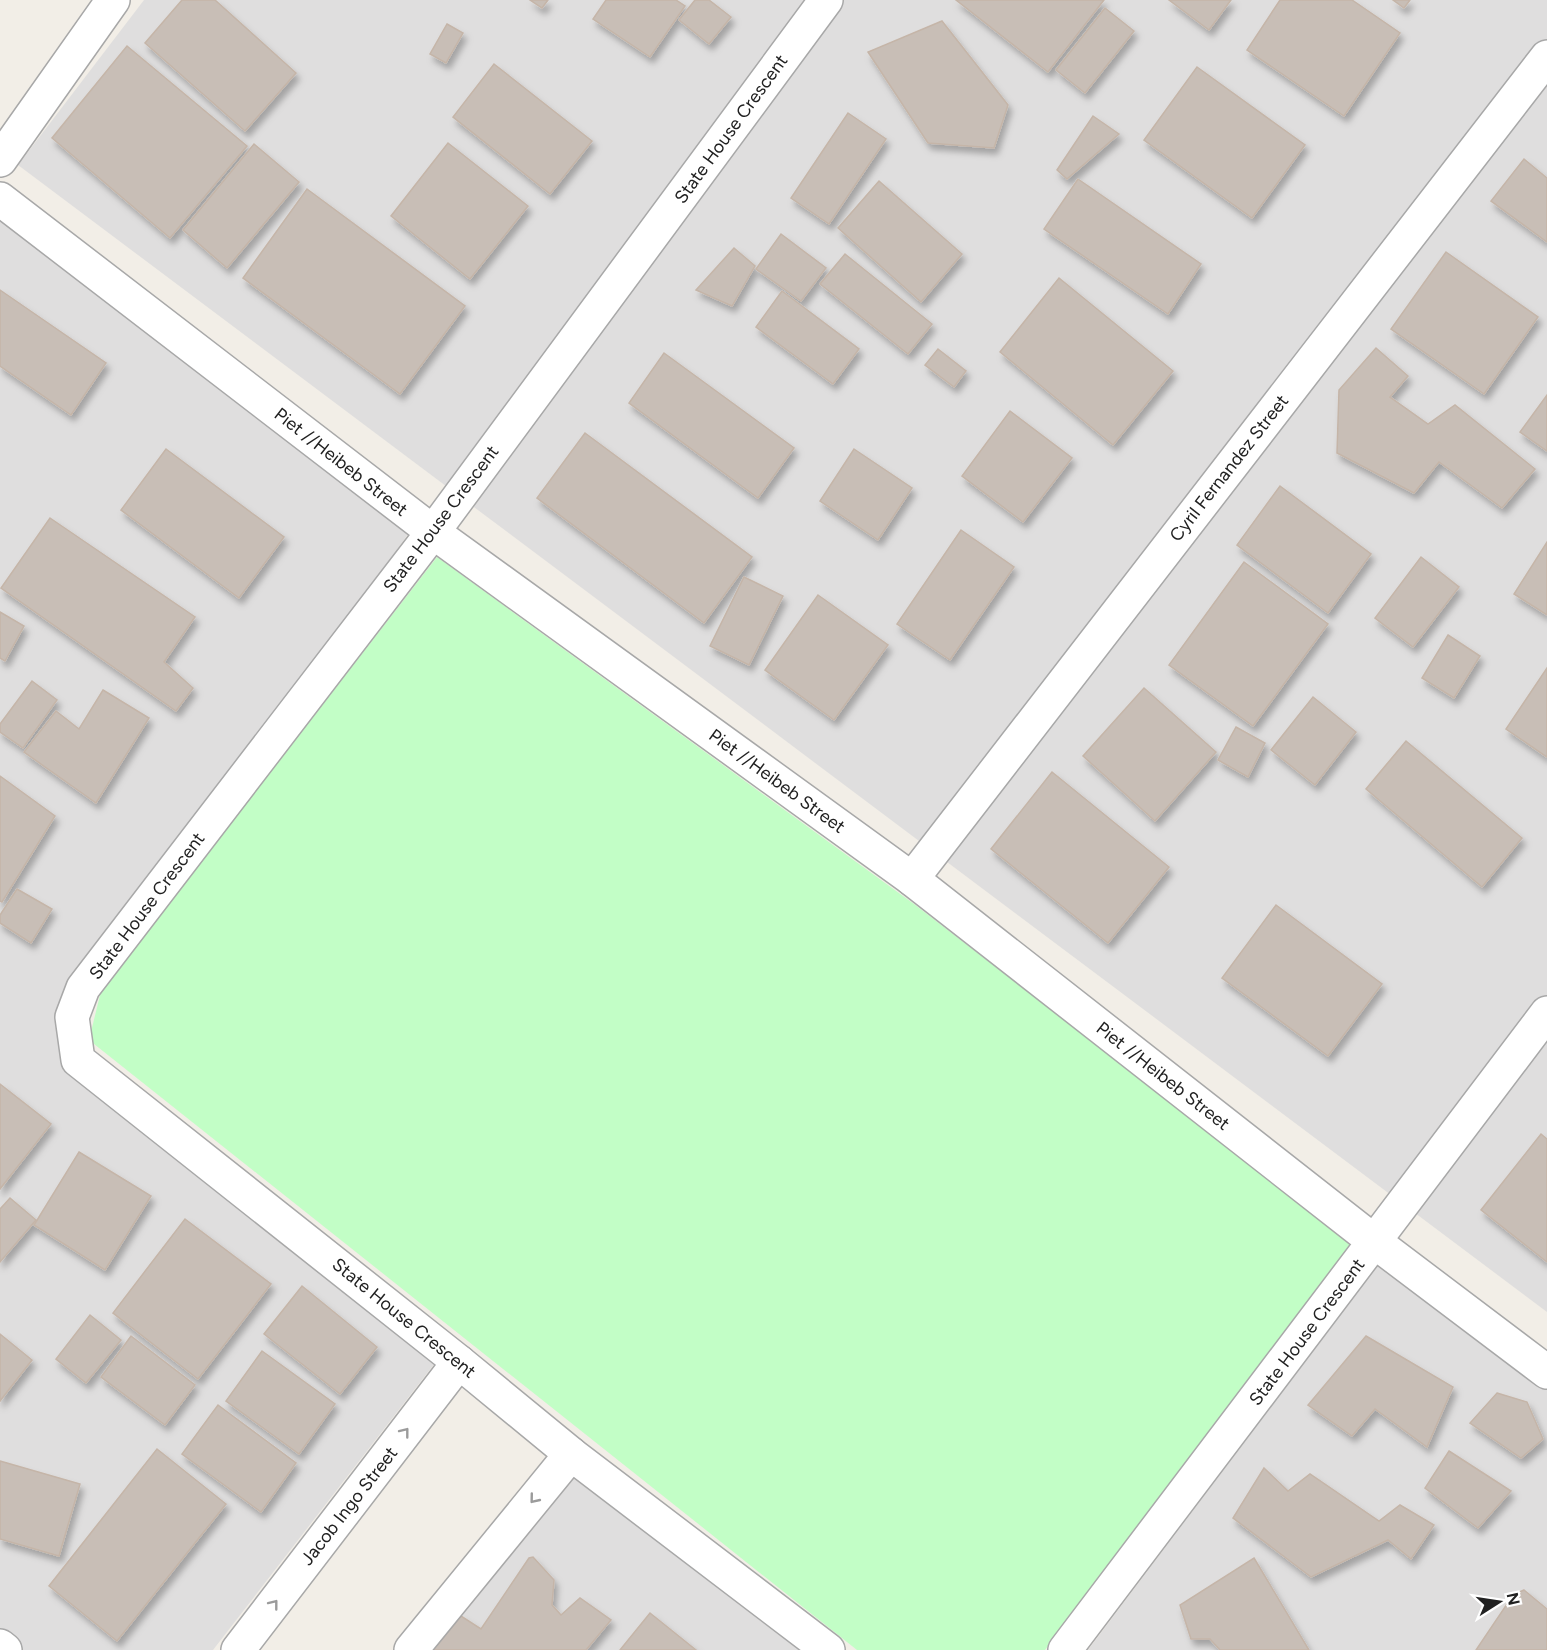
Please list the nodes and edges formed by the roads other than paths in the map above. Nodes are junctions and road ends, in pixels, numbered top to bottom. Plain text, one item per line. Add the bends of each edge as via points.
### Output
1 (113, 0) edge
2 (826, 0) edge
3 (1547, 57) edge
4 (0, 160) edge
5 (0, 199) edge
6 (433, 532) junction
7 (912, 879) junction
8 (1547, 1012) edge
9 (1375, 1242) junction
10 (459, 1362) junction
11 (1547, 1372) edge
12 (571, 1454) junction
13 (0, 1646) edge
14 (5, 1650) edge
15 (238, 1650) edge
16 (411, 1650) edge
17 (828, 1650) edge
18 (1065, 1650) edge

1 - 4 street
2 - 6 street, State House Crescent
3 - 7 street, Cyril Fernandez Street
5 - 6 street, Piet //Heibeb Street
6 - 7 street, Piet //Heibeb Street
6 - 10 street, State House Crescent via 83,988 72,1017 78,1060
7 - 9 street, Piet //Heibeb Street
8 - 9 street, State House Crescent
9 - 11 street, Piet //Heibeb Street
9 - 18 street, State House Crescent
10 - 12 street, State House Crescent
15 -> 10 street, Jacob Ingo Street
12 -> 16 street
12 - 17 street, State House Crescent
13 - 14 street

